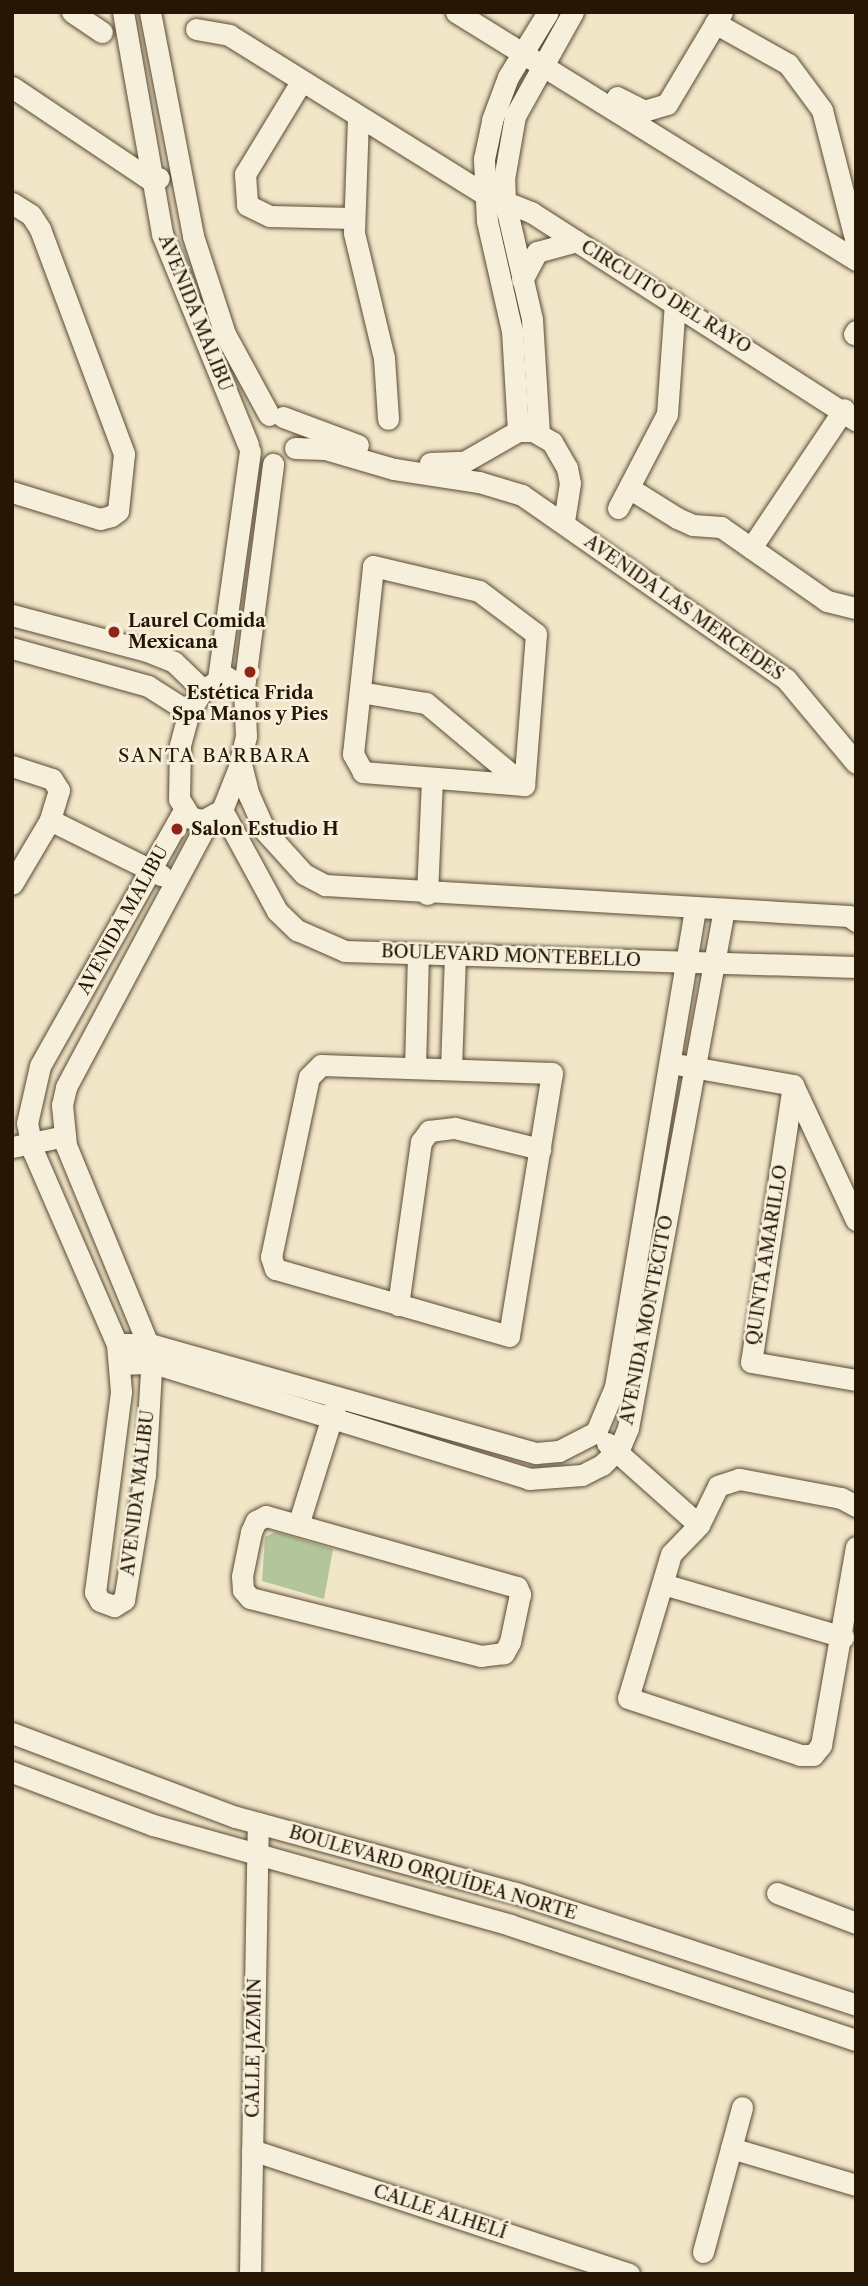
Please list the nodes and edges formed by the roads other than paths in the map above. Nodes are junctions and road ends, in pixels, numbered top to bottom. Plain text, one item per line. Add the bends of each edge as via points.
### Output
1 (72, 12) edge
2 (123, 12) edge
3 (150, 12) edge
4 (456, 12) edge
5 (480, 12) edge
6 (548, 12) edge
7 (573, 12) edge
8 (718, 18) edge
9 (195, 29) dead end
10 (102, 32) dead end
11 (155, 42) junction
12 (130, 47) junction
13 (535, 54) junction
14 (301, 82) junction
15 (12, 86) edge
16 (659, 110) junction
17 (358, 118) junction
18 (657, 137) junction
19 (178, 175) junction
20 (150, 180) junction
21 (483, 193) junction
22 (505, 202) junction
23 (12, 203) edge
24 (353, 218) junction
25 (577, 241) junction
26 (856, 243) edge
27 (856, 260) edge
28 (524, 279) junction
29 (503, 284) junction
30 (675, 303) junction
31 (850, 415) edge
32 (276, 416) junction
33 (388, 419) dead end
34 (528, 432) junction
35 (249, 448) junction
36 (295, 448) junction
37 (473, 459) junction
38 (273, 464) junction
39 (479, 482) junction
40 (629, 488) junction
41 (12, 492) edge
42 (618, 508) dead end
43 (564, 521) junction
44 (751, 548) junction
45 (856, 608) edge
46 (12, 615) edge
47 (12, 648) edge
48 (210, 685) junction
49 (244, 688) junction
50 (360, 692) junction
51 (189, 712) junction
52 (240, 760) junction
53 (856, 763) edge
54 (12, 766) edge
55 (432, 779) junction
56 (524, 785) junction
57 (183, 812) junction
58 (216, 813) junction
59 (50, 820) junction
60 (151, 871) junction
61 (175, 882) junction
62 (12, 884) edge
63 (427, 894) junction
64 (695, 908) junction
65 (724, 909) junction
66 (856, 920) edge
67 (418, 953) junction
68 (455, 955) junction
69 (685, 962) junction
70 (715, 963) junction
71 (855, 963) edge
72 (668, 1063) junction
73 (415, 1068) junction
74 (695, 1068) junction
75 (451, 1069) junction
76 (793, 1085) junction
77 (64, 1136) junction
78 (22, 1145) edge
79 (540, 1149) junction
80 (856, 1220) edge
81 (398, 1305) junction
82 (118, 1354) junction
83 (151, 1354) junction
84 (856, 1380) edge
85 (335, 1407) junction
86 (596, 1432) junction
87 (615, 1452) junction
88 (856, 1506) edge
89 (299, 1522) junction
90 (699, 1525) junction
91 (856, 1547) edge
92 (663, 1584) junction
93 (843, 1637) junction
94 (12, 1733) edge
95 (12, 1772) edge
96 (258, 1823) junction
97 (258, 1856) junction
98 (777, 1893) dead end
99 (856, 1923) edge
100 (856, 2005) edge
101 (856, 2040) edge
102 (742, 2107) dead end
103 (732, 2148) junction
104 (253, 2150) junction
105 (856, 2185) edge
106 (703, 2252) dead end
107 (250, 2274) edge
108 (629, 2274) edge

1 - 10 street
2 - 12 street, AVENIDA MALIBU
3 - 11 street, AVENIDA MALIBU
4 - 13 street
5 - 13 street
6 - 13 street
7 - 13 street
8 - 16 street
8 - 26 street via 788,64 822,110
9 - 14 street, CIRCUITO DEL RAYO via 229,35
11 - 12 street
11 - 19 street, AVENIDA MALIBU
12 - 20 street, AVENIDA MALIBU
13 - 16 street via 638,109
13 - 18 street
13 - 21 street via 492,120
13 - 22 street via 506,158
14 - 17 street, CIRCUITO DEL RAYO
14 - 24 street via 245,174 247,205 270,216
15 - 20 street
16 - 18 street
17 - 21 street, CIRCUITO DEL RAYO
17 - 24 street
18 - 27 street
19 - 20 street
19 - 32 street, AVENIDA MALIBU via 225,334
20 - 35 street, AVENIDA MALIBU via 162,234
21 - 22 street, CIRCUITO DEL RAYO
21 - 29 street
22 - 25 street, CIRCUITO DEL RAYO
22 - 28 street
23 - 41 street via 31,215 40,229 124,454 118,511 111,516 100,519
24 - 33 street via 384,358
25 - 28 street via 537,252
25 - 30 street, CIRCUITO DEL RAYO
28 - 29 street
28 - 34 street via 537,370
29 - 34 street
30 - 31 street, CIRCUITO DEL RAYO
30 - 40 street via 667,414
31 - 44 street, CIRCUITO DEL RAYO
32 - 35 street via 252,425
32 - 36 street via 293,427
32 - 37 street via 383,454 449,465
34 - 37 street
34 - 43 street via 562,454 570,483
35 - 38 street via 259,461
35 - 48 street
36 - 38 street via 286,459
36 - 39 street, AVENIDA LAS MERCEDES via 325,449 394,468
37 - 39 street
38 - 49 street
39 - 43 street, AVENIDA LAS MERCEDES via 522,495
40 - 42 street
40 - 44 street via 677,518 721,527
43 - 53 street, AVENIDA LAS MERCEDES via 786,679
44 - 45 street via 827,601
46 - 48 street via 147,651
47 - 51 street via 148,686
48 - 49 street via 234,678
48 - 51 street
49 - 52 street via 246,736
50 - 55 street via 353,754 363,772
50 - 56 street via 426,703
50 - 56 street via 373,566 480,591 536,634
51 - 57 street via 178,765
52 - 58 street, AVENIDA MALIBU
52 - 63 street via 265,831 304,874 342,888
54 - 59 street via 52,779 59,790
55 - 56 street
55 - 63 street
57 - 58 street via 191,818
57 - 60 street, AVENIDA MALIBU
58 - 61 street, AVENIDA MALIBU
58 - 67 street, BOULEVARD MONTEBELLO via 265,897 297,930 345,951
59 - 60 street
59 - 62 street
60 - 61 street
60 - 78 street, AVENIDA MALIBU via 40,1066
61 - 77 street, AVENIDA MALIBU via 66,1087
63 - 64 street
64 - 65 street
64 - 69 street, AVENIDA MONTECITO
65 - 66 street
65 - 70 street, AVENIDA MONTECITO
67 - 68 street, BOULEVARD MONTEBELLO
67 - 73 street
68 - 69 street, BOULEVARD MONTEBELLO
68 - 75 street
69 - 70 street, BOULEVARD MONTEBELLO
69 - 72 street, AVENIDA MONTECITO
70 - 71 street, BOULEVARD MONTEBELLO
70 - 74 street, AVENIDA MONTECITO
72 - 74 street
72 - 86 street, AVENIDA MONTECITO via 615,1387
73 - 75 street
73 - 81 street via 313,1068 271,1257 275,1269 284,1274
74 - 76 street
74 - 87 street, AVENIDA MONTECITO via 628,1428
75 - 79 street via 552,1073
76 - 80 street
76 - 84 street, QUINTA AMARILLO via 751,1362
77 - 78 street
77 - 83 street, AVENIDA MALIBU
78 - 82 street, AVENIDA MALIBU
79 - 81 street via 455,1128 429,1131 421,1142
79 - 81 street via 509,1336
82 - 83 street, AVENIDA MONTECITO
82 - 83 street, AVENIDA MALIBU via 121,1392 95,1591 100,1601 114,1606 124,1600 145,1475
83 - 85 street, AVENIDA MONTECITO
85 - 86 street, AVENIDA MONTECITO via 536,1453 559,1451
85 - 87 street, AVENIDA MONTECITO via 529,1479 582,1475
85 - 89 street
86 - 87 street
87 - 90 street
88 - 90 street via 841,1498 729,1480 718,1486
89 - 89 street via 517,1587 520,1594 504,1653 481,1656 250,1598 243,1590 242,1576 256,1521 266,1516
90 - 92 street via 671,1554
91 - 93 street
92 - 93 street
92 - 93 street via 628,1698 800,1755 813,1755 821,1745
94 - 96 street, BOULEVARD ORQUÍDEA NORTE
95 - 97 street, BOULEVARD ORQUÍDEA NORTE via 153,1825
96 - 97 street, CALLE JAZMÍN
96 - 100 street, BOULEVARD ORQUÍDEA NORTE via 516,1893
97 - 101 street, BOULEVARD ORQUÍDEA NORTE via 510,1925
97 - 104 street, CALLE JAZMÍN
98 - 99 street
102 - 103 street
103 - 105 street
103 - 106 street
104 - 107 street, CALLE JAZMÍN
104 - 108 street, CALLE ALHELÍ

